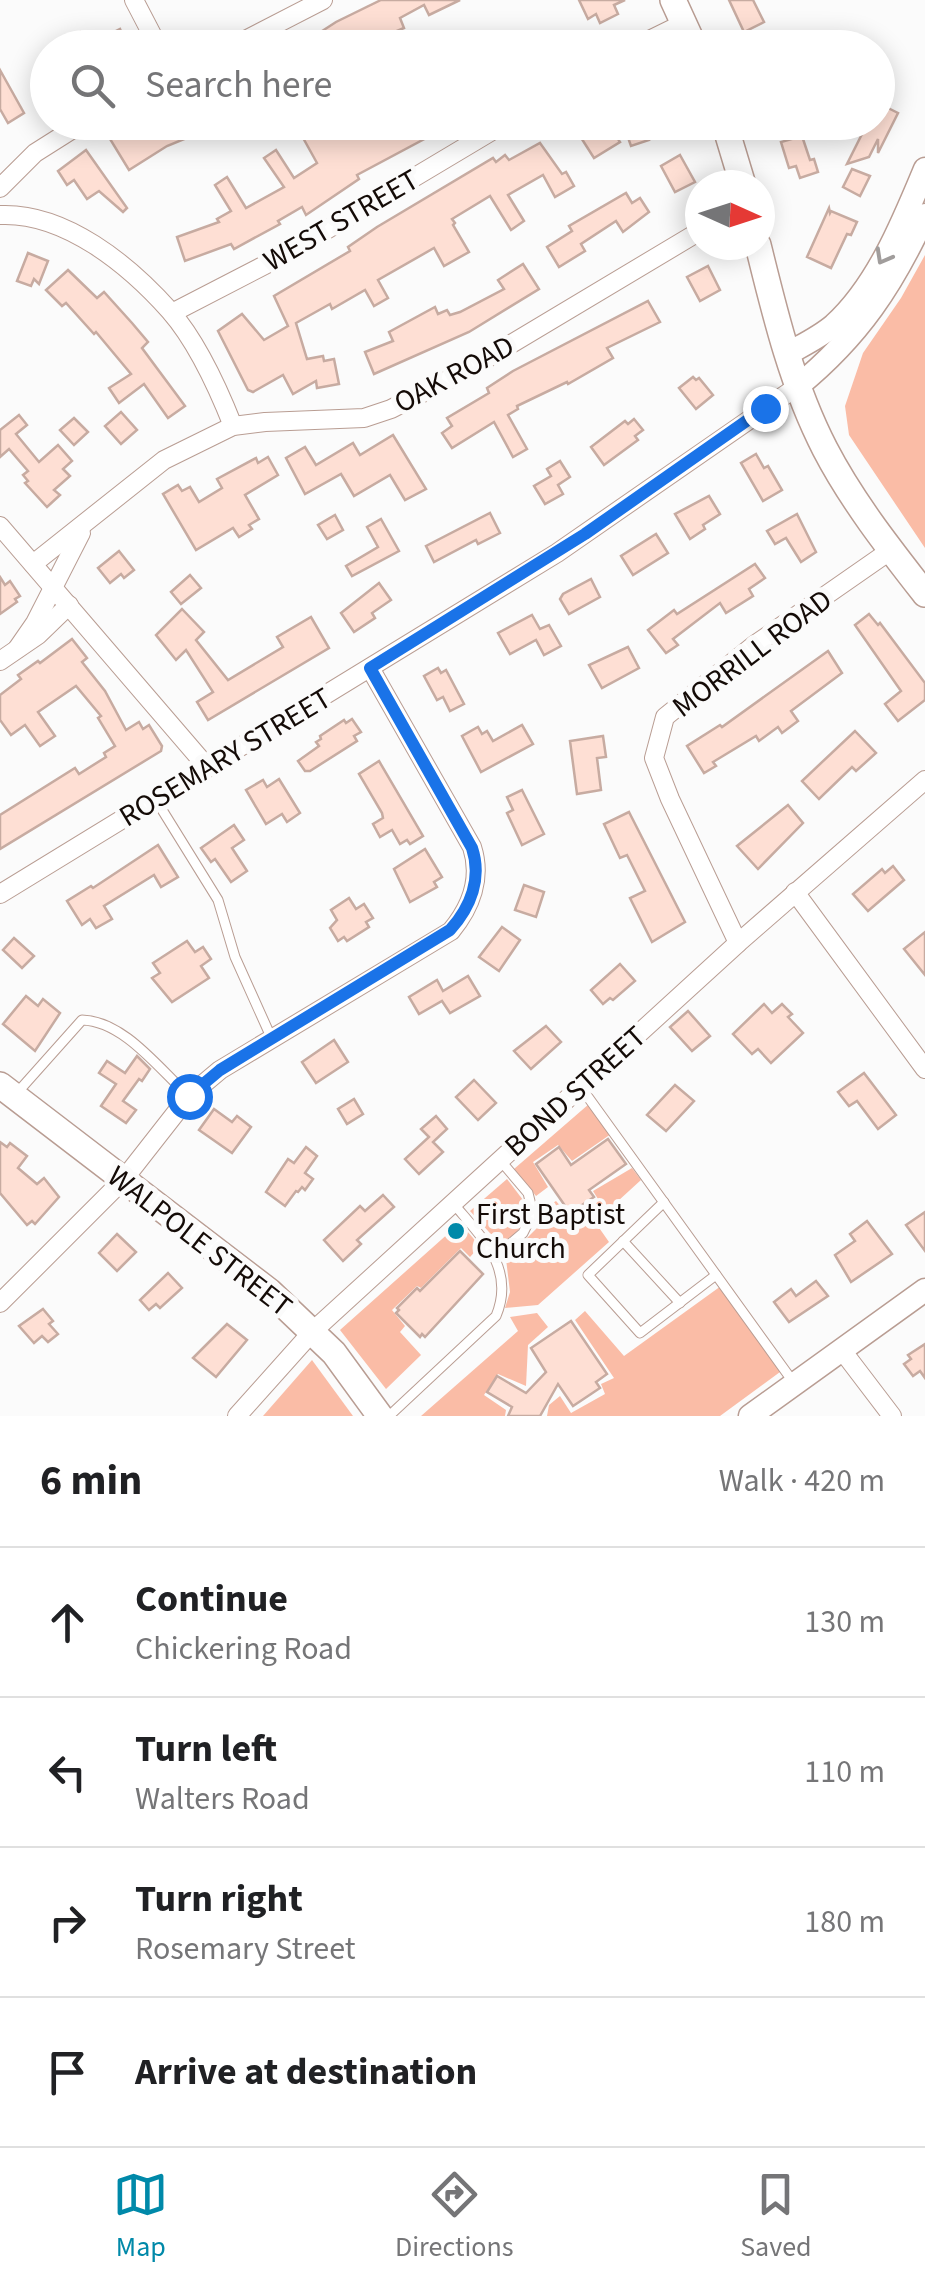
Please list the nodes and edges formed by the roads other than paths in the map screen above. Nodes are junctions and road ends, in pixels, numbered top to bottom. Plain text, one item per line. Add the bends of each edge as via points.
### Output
1 (134, 0) edge
2 (323, 0) edge
3 (678, 12) edge
4 (150, 30) edge
5 (265, 30) edge
6 (655, 30) edge
7 (55, 140) edge
8 (476, 140) edge
9 (729, 140) edge
10 (738, 170) edge
11 (924, 174) edge
12 (0, 188) edge
13 (0, 214) edge
14 (925, 215) edge
15 (685, 240) edge
16 (762, 260) edge
17 (172, 313) junction
18 (787, 354) junction
19 (798, 386) junction
20 (233, 426) junction
21 (90, 520) junction
22 (0, 526) edge
23 (891, 550) junction
24 (33, 564) junction
25 (53, 587) junction
26 (925, 594) edge
27 (69, 605) junction
28 (17, 649) junction
29 (0, 661) edge
30 (370, 668) junction
31 (208, 768) junction
32 (925, 780) edge
33 (156, 800) junction
34 (796, 892) junction
35 (0, 894) edge
36 (738, 944) junction
37 (271, 1037) junction
38 (925, 1069) edge
39 (580, 1086) junction
40 (7, 1091) edge
41 (189, 1096) junction
42 (500, 1160) junction
43 (124, 1179) junction
44 (664, 1202) junction
45 (452, 1203) junction
46 (623, 1241) junction
47 (496, 1256) junction
48 (716, 1275) junction
49 (925, 1290) edge
50 (0, 1303) edge
51 (680, 1303) junction
52 (313, 1331) junction
53 (841, 1349) junction
54 (794, 1383) junction
55 (237, 1416) edge
56 (380, 1416) edge
57 (389, 1416) edge
58 (750, 1416) edge
59 (892, 1416) edge

1 - 4 street
2 - 5 street
3 - 6 street
7 - 12 street
8 - 17 street, WEST STREET via 286,254
9 - 10 main road
11 -> 18 street via 858,298 822,334
13 - 17 street via 43,220 74,234
14 - 19 street via 863,324
15 - 20 street, OAK ROAD via 391,409 364,418
16 - 18 main road
17 - 20 street
18 - 19 main road
19 - 23 main road via 832,461
19 - 30 street, ROSEMARY STREET via 571,544
20 - 21 street, OAK ROAD via 164,460
21 - 24 street, OAK ROAD
21 - 25 street, OAK ROAD
22 - 24 street
23 - 26 main road
23 - 36 street, MORRILL ROAD via 665,717 654,758
24 - 25 street
25 - 27 street
25 - 28 street, OAK ROAD
27 - 28 street
27 - 31 street
28 - 29 street
30 - 31 street, ROSEMARY STREET
30 - 37 street via 472,848 476,880 463,916 450,930
31 - 33 street, ROSEMARY STREET
32 - 34 street, BOND STREET
33 - 35 street, ROSEMARY STREET
33 - 37 lane via 218,900
34 - 36 street, BOND STREET
34 - 38 street
36 - 39 street, BOND STREET
37 - 41 street
39 - 42 street, BOND STREET
39 - 44 lane
40 - 41 lane via 82,1020 99,1020
40 - 43 main road, WALPOLE STREET
41 - 43 street
42 - 45 street, BOND STREET
42 - 47 lane via 528,1193 534,1213 523,1233
43 - 50 street
43 - 52 main road, WALPOLE STREET
44 - 46 lane
44 - 48 lane
45 - 47 lane
45 - 52 street, BOND STREET
46 - 51 lane
46 - 51 lane via 588,1275 640,1332
47 - 57 lane via 502,1279 496,1316
48 - 51 lane
48 - 54 lane
49 - 53 street
52 - 55 street, BOND STREET
52 - 56 main road, WALPOLE STREET
53 - 54 street
53 - 59 street
54 - 58 street

